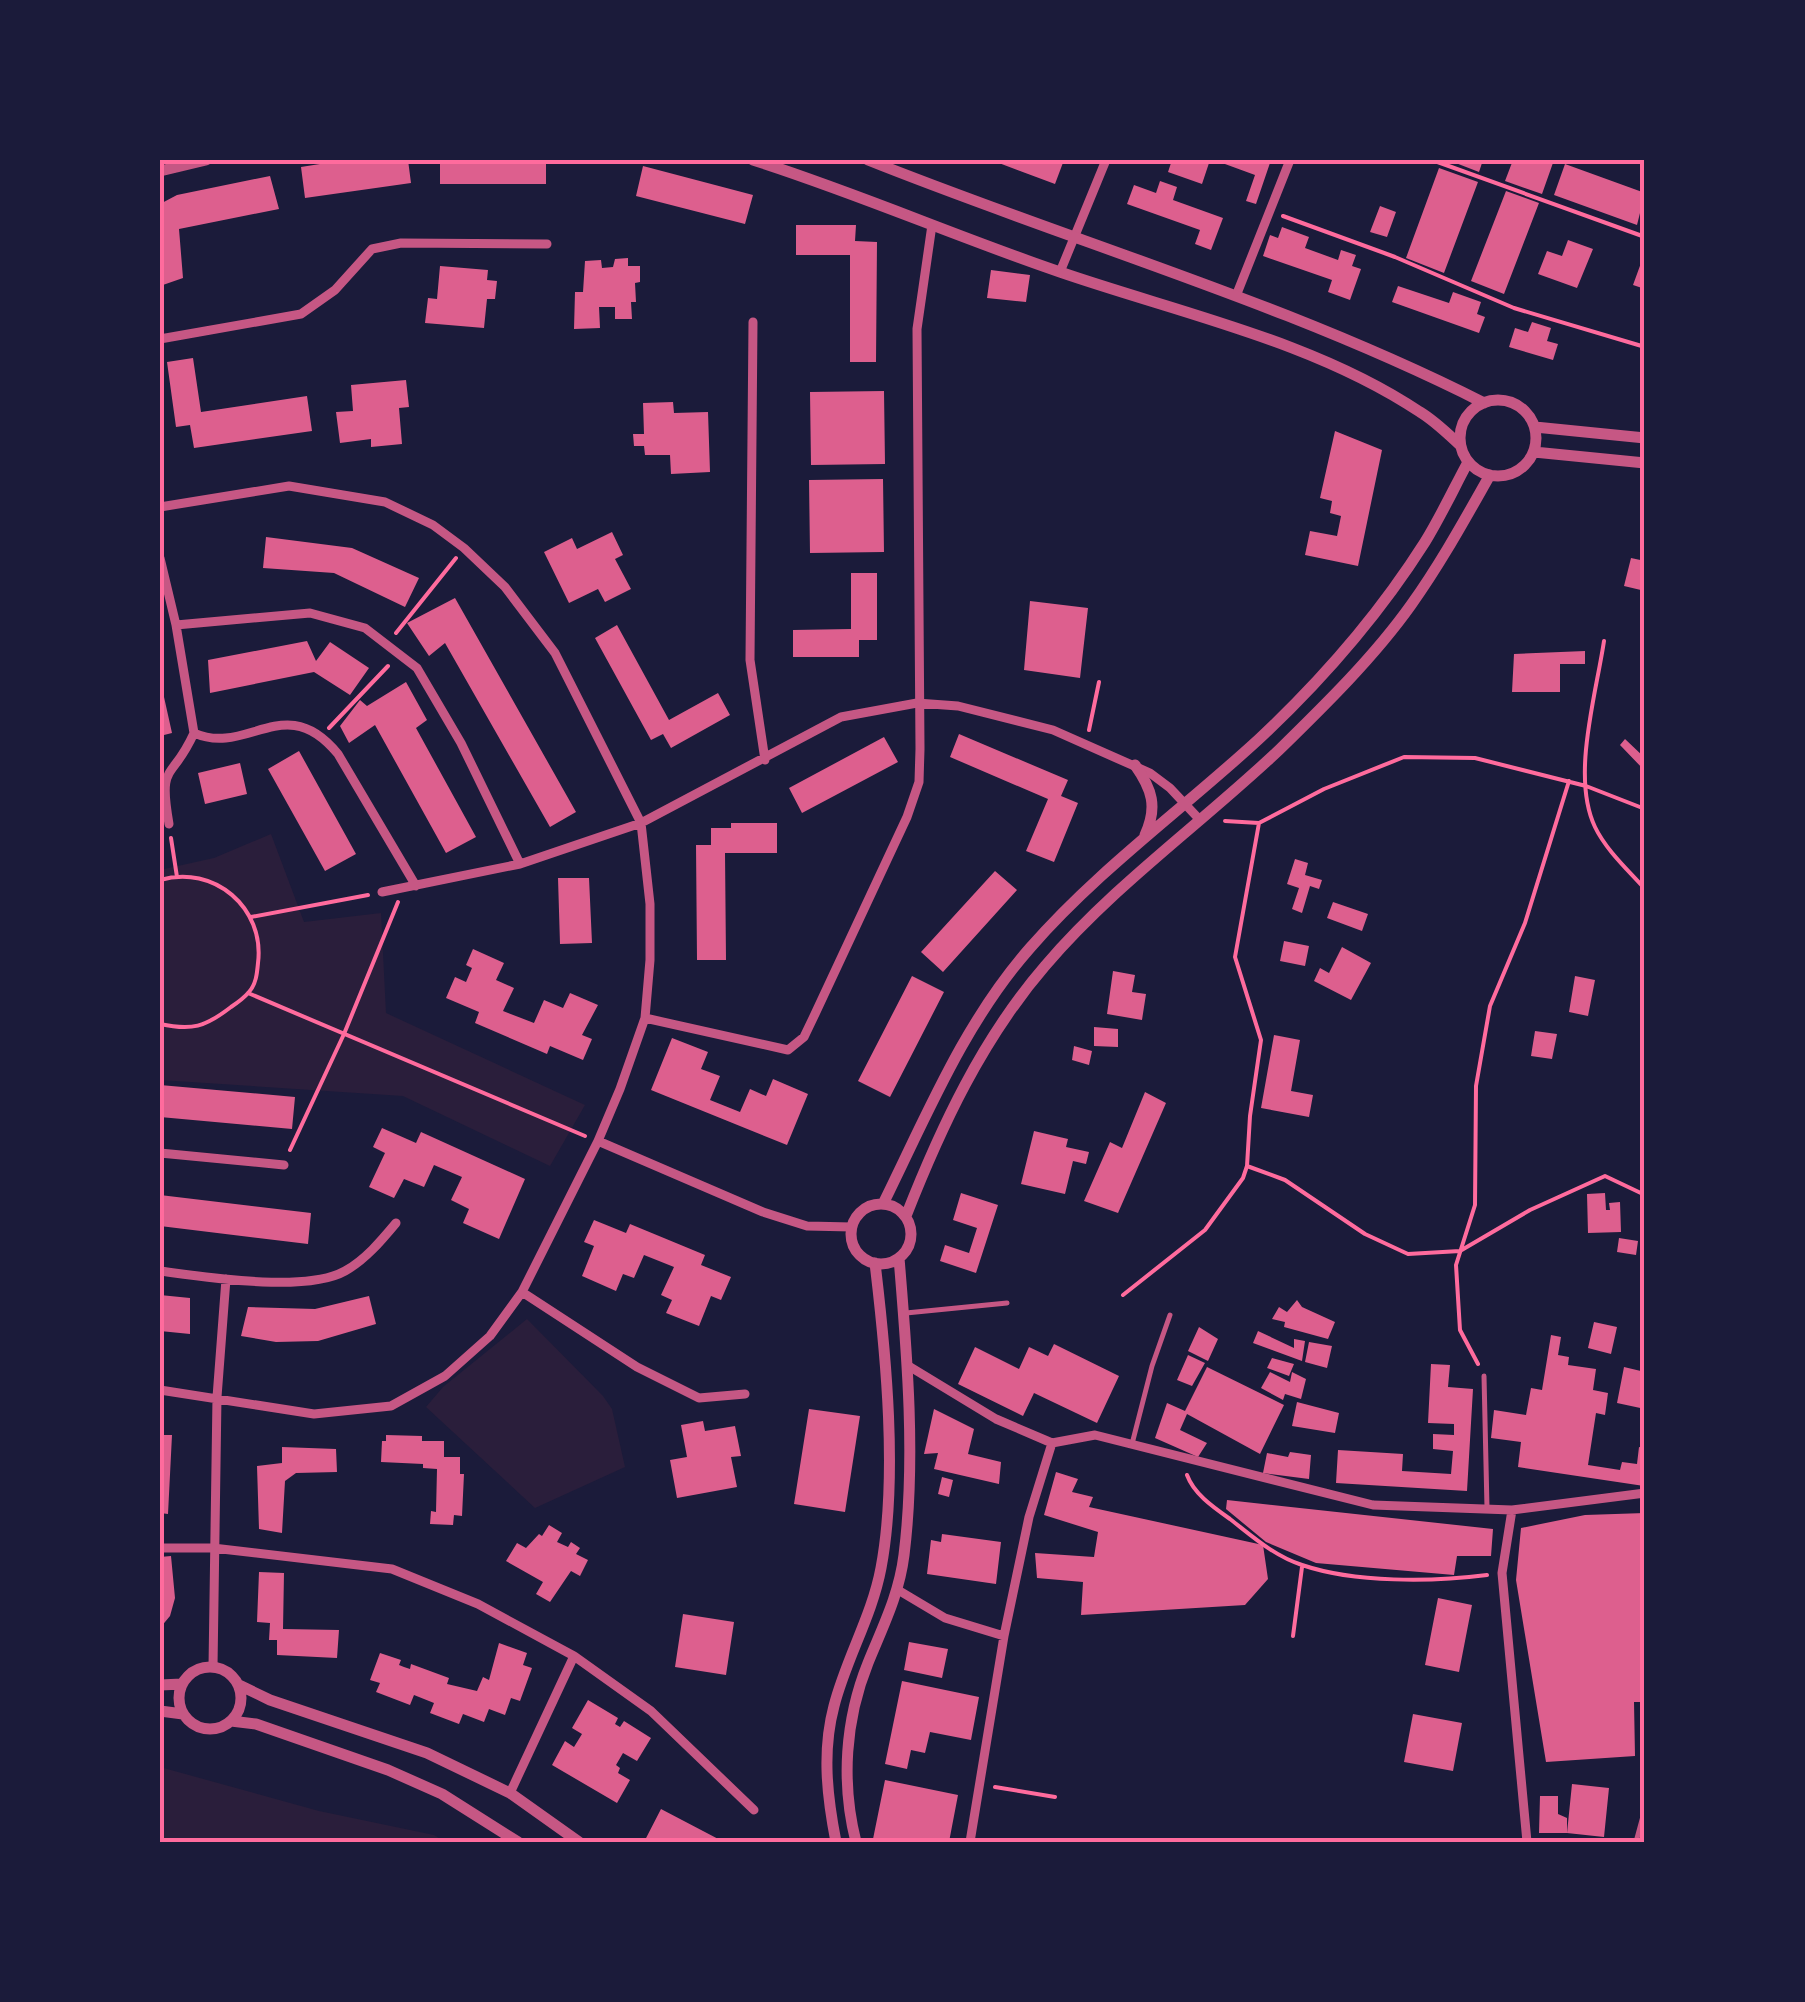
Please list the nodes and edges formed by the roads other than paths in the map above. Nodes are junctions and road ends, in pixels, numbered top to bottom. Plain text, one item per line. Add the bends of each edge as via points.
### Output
1 (206, 160) edge
2 (753, 160) edge
3 (868, 160) edge
4 (1106, 160) edge
5 (1290, 160) edge
6 (160, 170) edge
7 (932, 225) junction
8 (1072, 237) junction
9 (548, 244) dead end
10 (1060, 272) junction
11 (1236, 296) junction
12 (752, 322) dead end
13 (160, 339) edge
14 (1484, 402) junction
15 (1534, 427) junction
16 (1645, 438) edge
17 (1461, 446) junction
18 (1534, 452) junction
19 (1468, 462) junction
20 (1645, 463) edge
21 (1490, 476) junction
22 (160, 507) edge
23 (160, 558) edge
24 (176, 624) junction
25 (918, 703) junction
26 (194, 733) junction
27 (765, 760) junction
28 (1135, 765) junction
29 (1185, 803) junction
30 (1200, 820) junction
31 (641, 823) junction
32 (168, 824) road end
33 (1142, 840) junction
34 (520, 864) junction
35 (416, 886) junction
36 (382, 892) road end
37 (644, 1018) junction
38 (598, 1141) junction
39 (160, 1153) edge
40 (284, 1165) road end
41 (883, 1204) junction
42 (906, 1216) junction
43 (396, 1223) dead end
44 (852, 1227) junction
45 (900, 1258) junction
46 (875, 1263) junction
47 (160, 1271) edge
48 (226, 1279) junction
49 (522, 1292) junction
50 (1007, 1303) dead end
51 (904, 1313) junction
52 (1170, 1315) dead end
53 (907, 1365) junction
54 (1484, 1376) road end
55 (160, 1390) edge
56 (745, 1394) dead end
57 (217, 1397) junction
58 (1052, 1443) junction
59 (1132, 1444) junction
60 (1645, 1494) edge
61 (1487, 1508) junction
62 (1512, 1510) junction
63 (160, 1548) edge
64 (213, 1548) junction
65 (898, 1590) junction
66 (1004, 1636) junction
67 (574, 1656) junction
68 (213, 1667) junction
69 (182, 1684) junction
70 (160, 1685) edge
71 (238, 1685) junction
72 (160, 1711) edge
73 (183, 1714) junction
74 (231, 1721) junction
75 (510, 1792) junction
76 (1645, 1809) edge
77 (754, 1810) dead end
78 (518, 1842) edge
79 (580, 1842) edge
80 (836, 1842) edge
81 (856, 1842) edge
82 (970, 1842) edge
83 (1527, 1842) edge
84 (1636, 1842) edge

1 - 6 street
2 - 7 street
3 - 8 street
4 - 8 street
5 - 11 street
7 - 10 street
7 - 25 street via 917,329
8 - 10 street
8 - 11 street
9 - 13 street via 402,242 372,249 301,314
10 - 17 street via 1254,334 1361,378 1422,412
11 - 14 street
12 - 27 street via 750,660
14 - 15 street via 1515,404
14 - 17 street via 1465,420
15 - 16 street
15 - 18 street
17 - 19 street
18 - 20 street
18 - 21 street via 1521,469
19 - 21 street
19 - 29 street via 1425,542 1328,668
21 - 30 street via 1410,607 1279,749
22 - 31 street via 290,486 385,502 433,525 505,587 555,653
23 - 24 street
24 - 26 street
24 - 34 street via 310,613 365,628 417,668
25 - 27 street via 841,717
25 - 28 street via 1019,720
25 - 37 street via 919,782 804,1037 788,1050
26 - 32 street via 162,787
26 - 35 street via 218,738 282,724 322,735
27 - 31 street
28 - 29 street
28 - 33 street via 1153,801
29 - 30 street
29 - 33 street
30 - 42 street via 1118,890 994,1032
31 - 34 street
31 - 37 street via 650,904
33 - 41 street via 1030,949 972,1024
34 - 35 street
35 - 36 street
37 - 38 street
38 - 44 street via 763,1212 806,1226
38 - 49 street
39 - 40 street
41 - 42 street
41 - 44 street via 867,1208
42 - 45 street via 912,1234
43 - 48 street via 343,1272 306,1281
44 - 46 street via 856,1250
45 - 46 street
45 - 51 street
46 - 80 street via 887,1386 886,1527 872,1605 834,1705 828,1740
47 - 48 street
48 - 57 street
49 - 56 street via 698,1398
49 - 57 street via 490,1336 445,1376 391,1406 314,1414
50 - 51 lane
51 - 53 street
52 - 59 lane
53 - 58 street via 996,1419
53 - 65 street via 908,1509
54 - 61 lane
55 - 57 street
57 - 64 street
58 - 59 street via 1095,1434
58 - 66 street
59 - 61 street via 1373,1505
60 - 62 street
61 - 62 street
62 - 83 street via 1502,1573
63 - 64 street
64 - 67 street via 392,1569 478,1604
64 - 68 street
65 - 66 street via 946,1618
65 - 81 street via 868,1664 849,1739 848,1810
66 - 82 street
67 - 75 street
67 - 77 street via 652,1712
68 - 69 street via 195,1670
68 - 71 street
69 - 70 street
69 - 73 street
71 - 74 street via 240,1704
71 - 75 street via 427,1753
72 - 73 street
73 - 74 street via 205,1729
74 - 78 street via 388,1770 442,1794
75 - 79 street
76 - 84 lane

